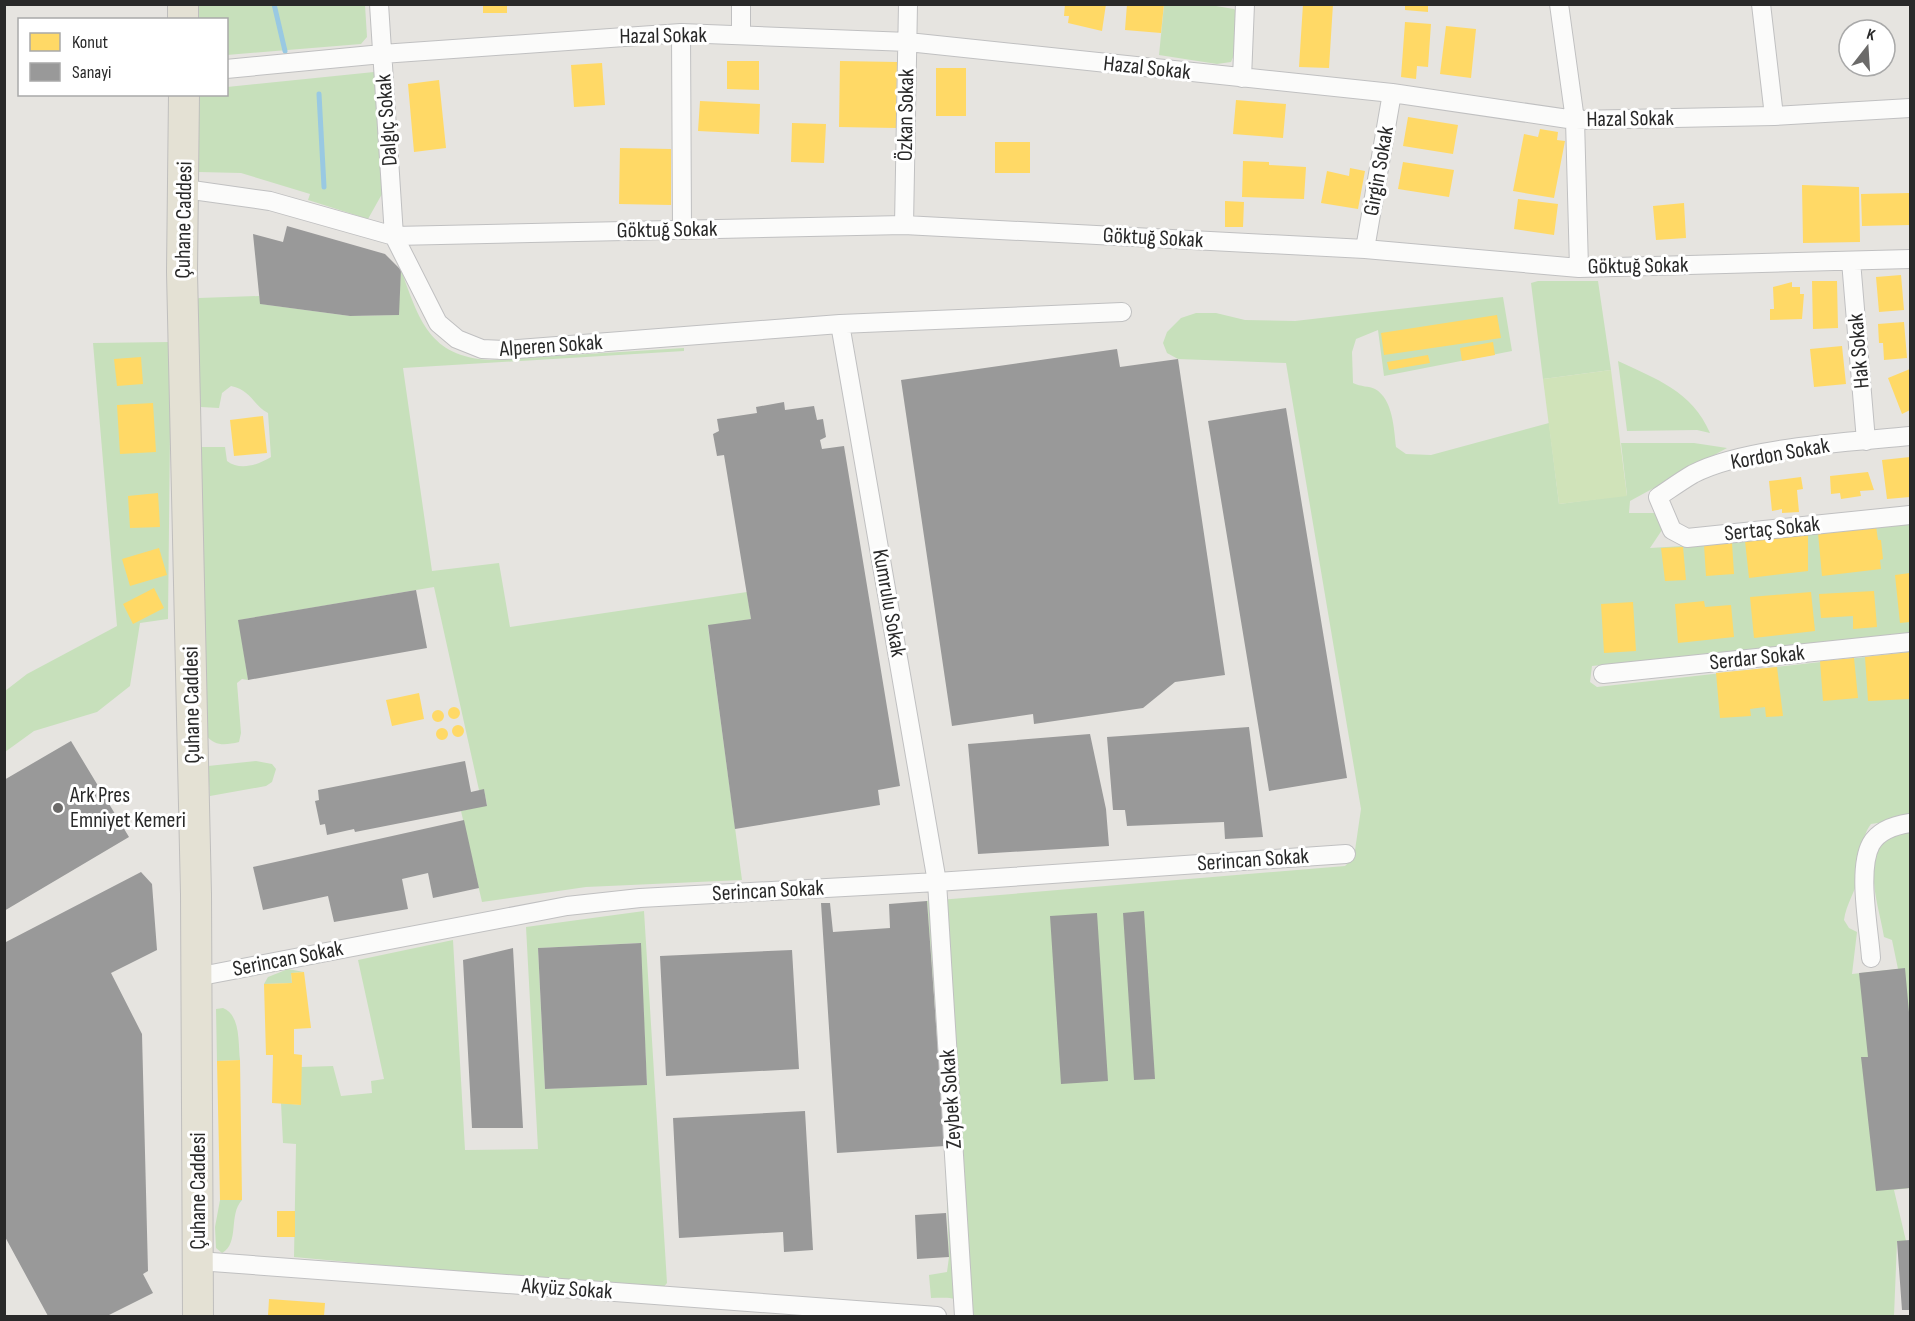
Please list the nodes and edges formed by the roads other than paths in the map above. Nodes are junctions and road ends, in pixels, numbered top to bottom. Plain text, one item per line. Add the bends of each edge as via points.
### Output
1 (379, 4) edge
2 (741, 4) edge
3 (908, 4) edge
4 (1245, 4) edge
5 (1559, 4) edge
6 (1761, 4) edge
7 (681, 33) junction
8 (741, 35) junction
9 (908, 42) junction
10 (382, 54) junction
11 (228, 69) edge
12 (1242, 78) junction
13 (1392, 93) junction
14 (184, 96) edge
15 (1911, 108) edge
16 (1774, 116) junction
17 (1575, 120) junction
18 (185, 189) junction
19 (904, 225) junction
20 (682, 229) junction
21 (394, 237) junction
22 (1365, 249) junction
23 (1911, 258) edge
24 (1851, 261) junction
25 (1579, 267) junction
26 (1122, 312) dead end
27 (840, 324) junction
28 (1911, 436) edge
29 (1866, 441) junction
30 (1658, 497) joint
31 (1911, 515) edge
32 (1911, 642) edge
33 (1604, 674) dead end
34 (1911, 823) edge
35 (1346, 854) dead end
36 (938, 882) junction
37 (1871, 958) dead end
38 (196, 977) junction
39 (198, 1261) junction
40 (198, 1317) edge
41 (937, 1317) edge
42 (964, 1317) edge

1 - 10 street, Dalgıç Sokak
2 - 8 street
3 - 9 street, Özkan Sokak
4 - 12 street
5 - 17 street
6 - 16 street
7 - 8 street, Hazal Sokak
7 - 10 street, Hazal Sokak
7 - 20 street
8 - 9 street, Hazal Sokak
9 - 12 street, Hazal Sokak
9 - 19 street, Özkan Sokak
10 - 11 street, Hazal Sokak
10 - 21 street, Dalgıç Sokak
12 - 13 street, Hazal Sokak
13 - 17 street, Hazal Sokak
13 - 22 street, Girgin Sokak
14 - 18 main road, Çuhane Caddesi
15 - 16 street, Hazal Sokak
16 - 17 street, Hazal Sokak
17 - 25 street
18 - 21 street via 270,201
18 - 38 main road, Çuhane Caddesi via 182,272
19 - 20 street, Göktuğ Sokak
19 - 22 street, Göktuğ Sokak
20 - 21 street, Göktuğ Sokak
21 - 27 street, Alperen Sokak via 438,323 456,339 482,349
22 - 25 street, Göktuğ Sokak
23 - 24 street, Göktuğ Sokak
24 - 25 street, Göktuğ Sokak
24 - 29 street, Hak Sokak
26 - 27 street, Alperen Sokak
27 - 36 street, Kumrulu Sokak
28 - 29 street, Kordon Sokak
29 - 30 street, Kordon Sokak via 1739,459 1694,473
30 - 31 street, Sertaç Sokak via 1672,530 1687,538
32 - 33 street, Serdar Sokak
34 - 37 street via 1880,834 1871,843 1865,859
35 - 36 street, Serincan Sokak
36 - 38 street, Serincan Sokak via 640,898 567,906
36 - 42 street, Zeybek Sokak
38 - 39 main road, Çuhane Caddesi
39 - 40 main road, Çuhane Caddesi
39 - 41 street, Akyüz Sokak

